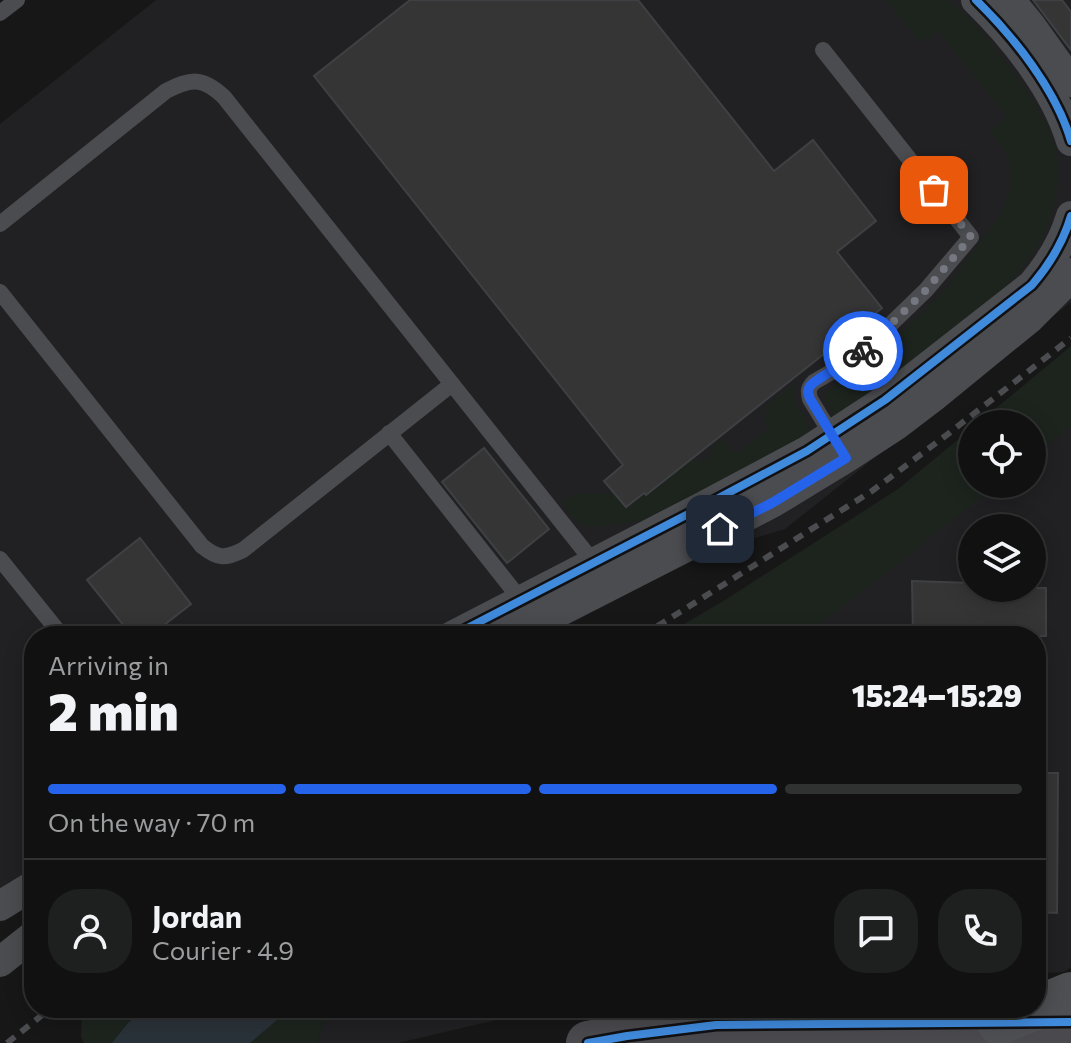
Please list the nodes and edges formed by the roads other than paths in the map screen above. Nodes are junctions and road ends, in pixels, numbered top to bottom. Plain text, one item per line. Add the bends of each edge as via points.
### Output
1 (17, 0) edge
2 (976, 0) edge
3 (1010, 0) edge
4 (0, 13) edge
5 (823, 50) dead end
6 (1071, 82) edge
7 (1071, 141) edge
8 (1071, 216) edge
9 (0, 224) edge
10 (1071, 273) edge
11 (0, 292) edge
12 (452, 384) junction
13 (389, 433) junction
14 (839, 446) junction
15 (0, 559) edge
16 (594, 563) junction
17 (521, 600) junction
18 (54, 626) edge
19 (471, 626) edge
20 (532, 626) edge
21 (24, 891) edge
22 (24, 905) edge
23 (0, 906) edge
24 (0, 924) edge
25 (24, 943) edge
26 (0, 962) edge
27 (1071, 994) edge
28 (1046, 1004) edge
29 (1011, 1018) edge
30 (1071, 1022) edge
31 (999, 1023) junction
32 (654, 1032) edge
33 (588, 1043) edge

1 - 4 lane
2 - 7 street via 1047,88
3 - 6 street
5 - 14 lane via 971,237 860,354 810,387 810,399
8 - 14 street via 1057,252 1032,285 885,400
9 - 12 lane via 166,91 199,81 224,97
10 - 14 street via 1030,318 921,407
11 - 13 lane via 202,546 220,557 243,550
12 - 13 lane
12 - 16 lane
13 - 17 lane
14 - 16 street via 754,480
14 - 20 street via 772,503
15 - 18 lane
16 - 17 street
17 - 19 street
21 - 23 street
22 - 24 lane
25 - 26 street
27 - 28 main road
29 - 31 main road
30 - 31 main road
31 - 32 main road via 716,1025
32 - 33 main road

